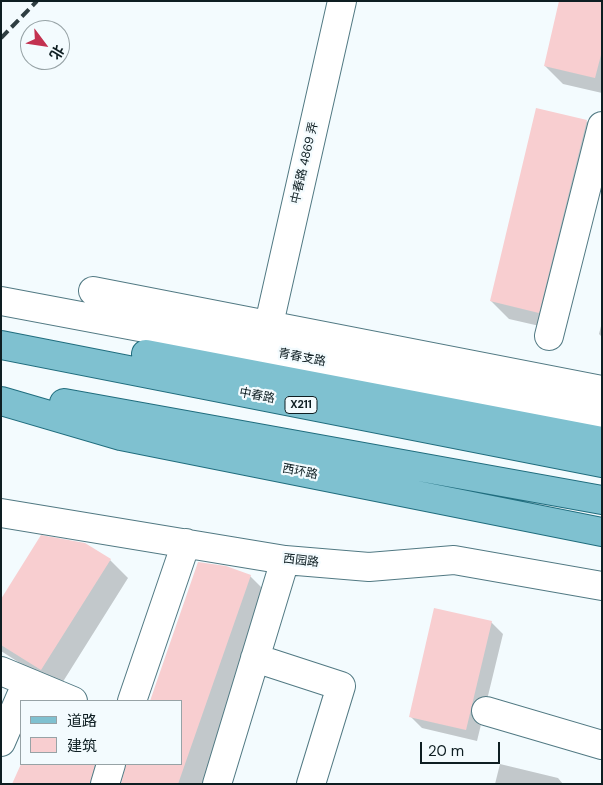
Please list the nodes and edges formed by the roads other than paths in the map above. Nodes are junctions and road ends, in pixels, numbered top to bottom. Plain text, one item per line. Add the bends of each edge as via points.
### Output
1 (342, 1) edge
2 (602, 126) edge
3 (93, 291) dead end
4 (1, 301) edge
5 (269, 324) junction
6 (549, 336) dead end
7 (1, 339) edge
8 (1, 345) edge
9 (602, 390) edge
10 (1, 392) edge
11 (1, 402) edge
12 (602, 414) edge
13 (602, 441) edge
14 (602, 464) edge
15 (602, 500) edge
16 (1, 512) edge
17 (602, 532) edge
18 (186, 543) junction
19 (285, 560) junction
20 (602, 586) edge
21 (255, 658) junction
22 (1, 671) edge
23 (27, 682) junction
24 (71, 700) edge
25 (132, 700) edge
26 (486, 711) dead end
27 (1, 742) edge
28 (602, 745) edge
29 (111, 765) edge
30 (105, 784) edge
31 (217, 784) edge
32 (311, 784) edge

1 - 5 street, 中春路 4869 弄
2 - 6 street
3 - 5 street
4 - 12 street, 青春支路
5 - 9 street
7 - 13 main road via 136,352
8 - 14 main road, 中春路 / X211
10 - 15 main road
11 - 17 main road, 西环路 via 121,436
16 - 18 street, 西园路
18 - 19 street, 西园路
18 - 25 street
19 - 20 street, 西园路 via 369,567 454,560
19 - 21 street
21 - 31 street
21 - 32 street via 341,686
22 - 23 street
23 - 24 street
23 - 27 street
26 - 28 street
29 - 30 street

